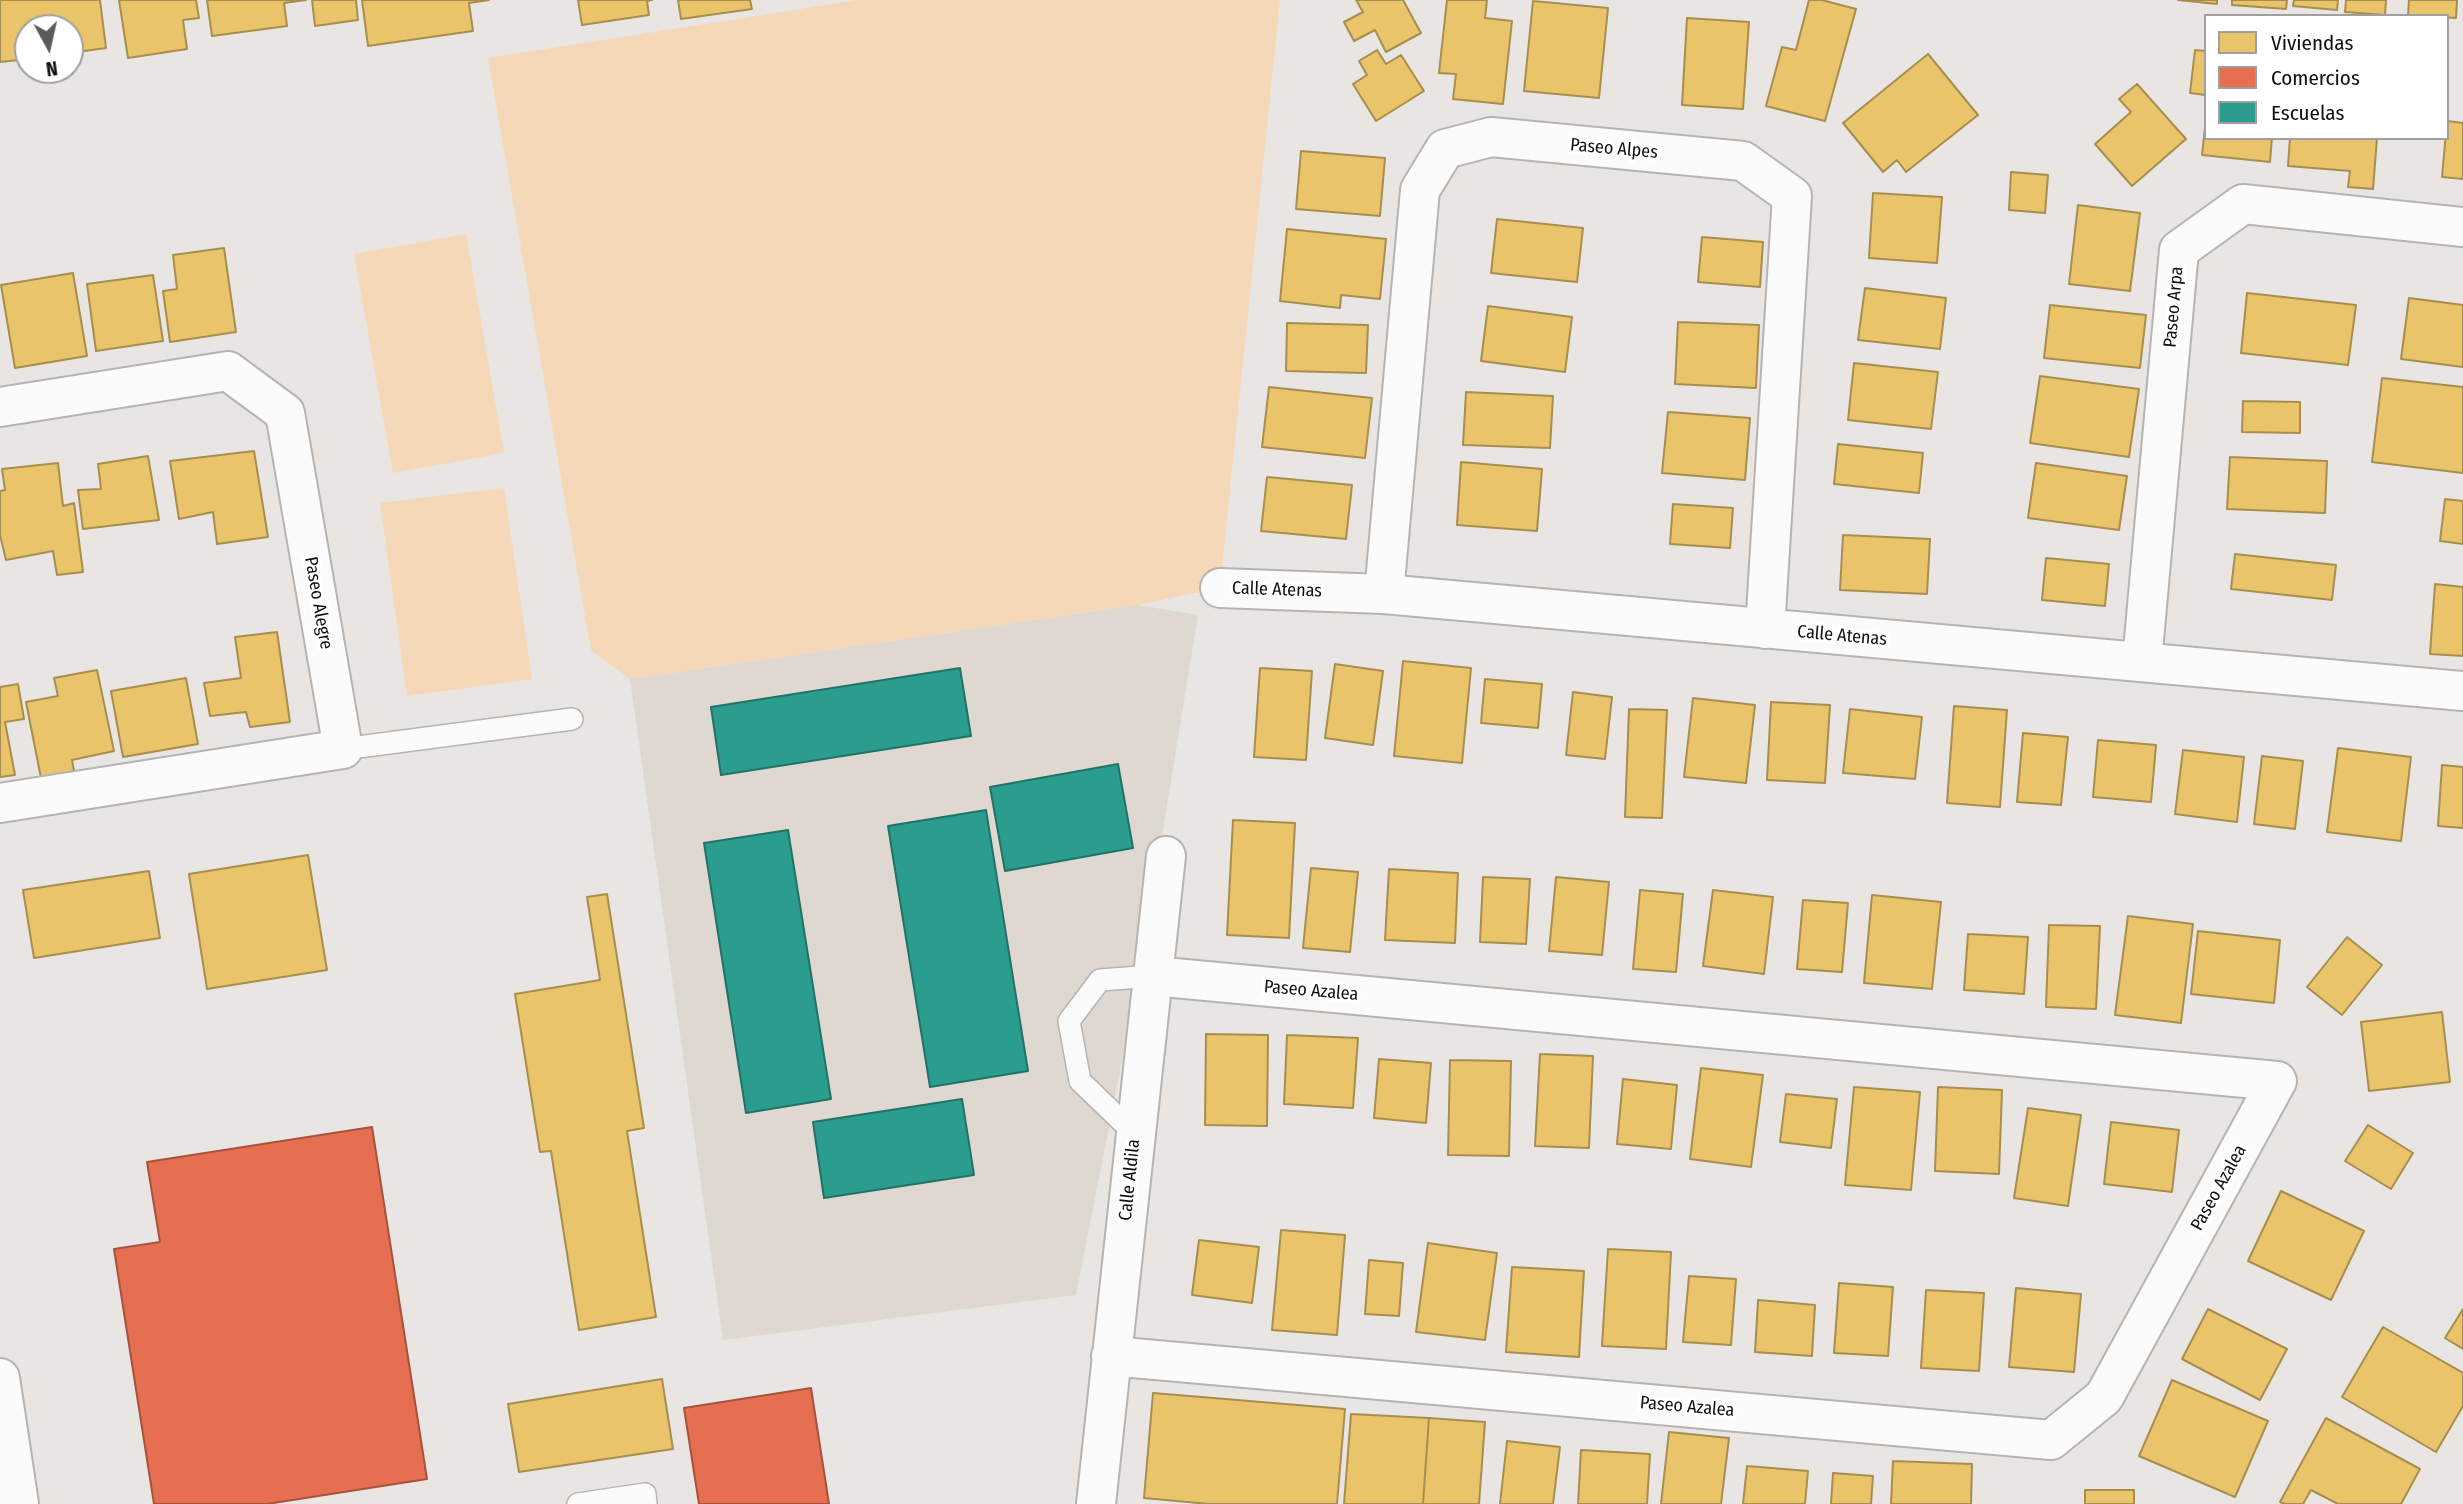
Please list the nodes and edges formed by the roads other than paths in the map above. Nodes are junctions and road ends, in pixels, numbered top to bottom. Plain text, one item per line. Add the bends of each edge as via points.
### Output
1 (2463, 227) edge
2 (0, 407) edge
3 (1220, 588) dead end
4 (1384, 594) junction
5 (1765, 629) junction
6 (2142, 662) junction
7 (2463, 691) edge
8 (572, 719) dead end
9 (343, 749) junction
10 (0, 803) edge
11 (1166, 856) dead end
12 (1153, 976) junction
13 (1135, 1134) junction
14 (1111, 1356) junction
15 (0, 1378) edge
16 (19, 1504) edge
17 (578, 1504) edge
18 (646, 1504) edge
19 (1096, 1504) edge

1 - 6 street, Paseo Arpa via 2243,204 2179,250
2 - 9 street, Paseo Alegre via 228,371 285,413
3 - 4 street, Calle Atenas
4 - 5 street, Calle Atenas
4 - 5 street, Paseo Alpes via 1420,190 1445,149 1504,138 1743,161 1792,195
5 - 6 street, Calle Atenas
6 - 7 street, Calle Atenas
8 - 9 lane
9 - 10 street
11 - 12 street, Calle Aldila
12 - 13 street, Calle Aldila
12 - 13 lane via 1100,980 1069,1021 1080,1081
12 - 14 street, Paseo Azalea via 2277,1081 2104,1396 2051,1440
13 - 14 street, Calle Aldila
14 - 19 street, Calle Aldila
15 - 16 street
17 - 18 lane via 645,1494

